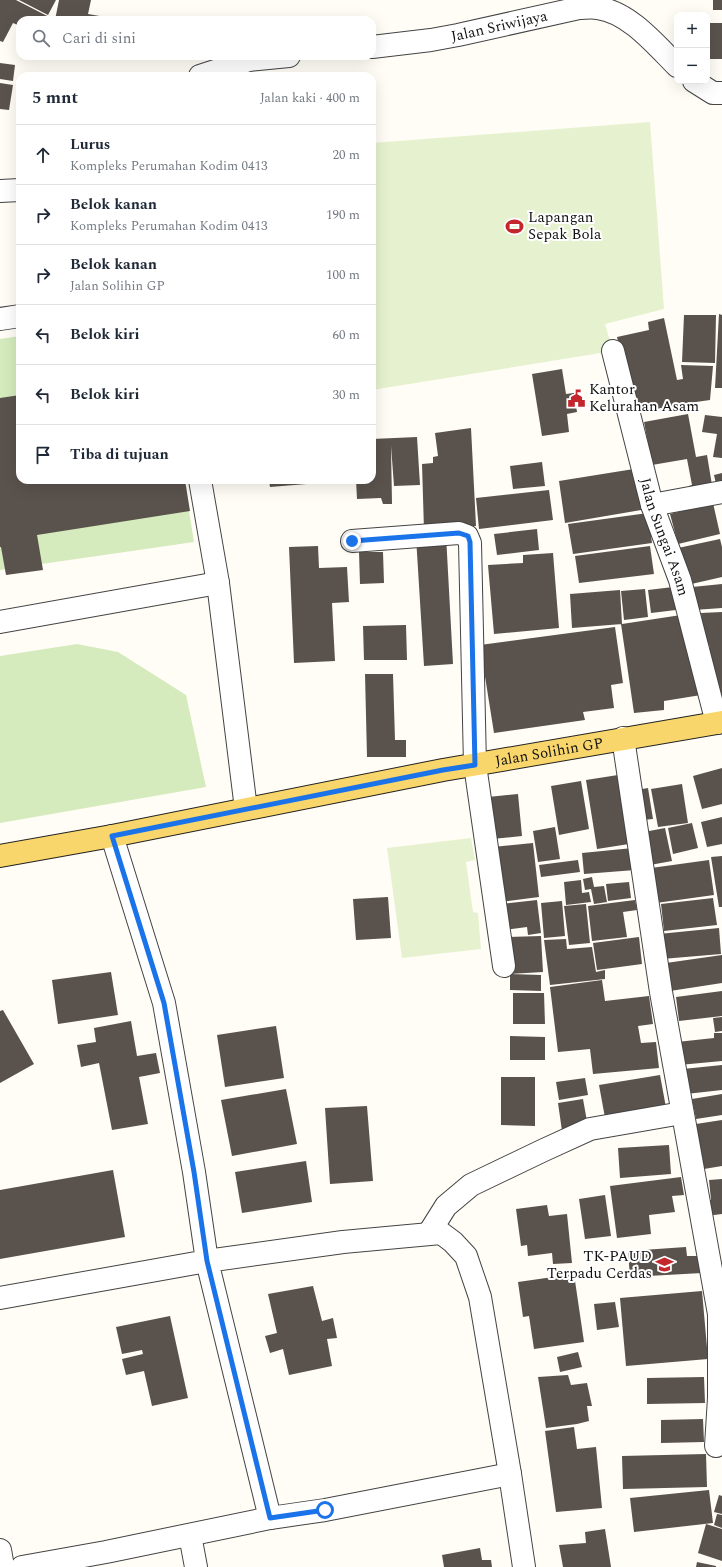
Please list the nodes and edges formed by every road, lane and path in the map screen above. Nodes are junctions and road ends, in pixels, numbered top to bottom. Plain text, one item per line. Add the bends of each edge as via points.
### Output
1 (376, 47) edge
2 (249, 60) edge
3 (674, 63) edge
4 (212, 72) edge
5 (699, 84) edge
6 (722, 94) edge
7 (16, 190) edge
8 (0, 192) edge
9 (16, 317) edge
10 (0, 319) edge
11 (613, 351) dead end
12 (201, 484) edge
13 (722, 492) edge
14 (652, 504) junction
15 (352, 541) dead end
16 (218, 583) junction
17 (0, 622) edge
18 (719, 722) edge
19 (623, 738) junction
20 (475, 765) junction
21 (246, 809) junction
22 (112, 836) junction
23 (0, 856) edge
24 (504, 966) dead end
25 (682, 1113) junction
26 (429, 1233) junction
27 (207, 1261) junction
28 (0, 1298) edge
29 (716, 1446) dead end
30 (510, 1474) junction
31 (270, 1518) junction
32 (190, 1535) junction
33 (0, 1550) edge
34 (3, 1567) edge
35 (22, 1567) edge
36 (196, 1567) edge
37 (524, 1567) edge

1 - 3 street, Jalan Sriwijaya via 431,40 579,8 598,8 614,13 643,31
2 - 4 street
5 - 6 street via 713,93
7 - 8 street
9 - 10 street
11 - 14 street, Jalan Sungai Asam
12 - 16 street
13 - 14 street
14 - 18 street, Jalan Sungai Asam via 680,580
15 - 20 street via 459,533 468,536
16 - 17 street
16 - 21 street
18 - 19 main road, Jalan Solihin GP
19 - 20 main road, Jalan Solihin GP
19 - 25 street
20 - 21 main road, Jalan Solihin GP
20 - 24 street
21 - 22 main road, Jalan Solihin GP
22 - 23 main road, Jalan Solihin GP
22 - 27 street via 164,1003
25 - 26 street via 590,1129 471,1185 446,1206
25 - 29 street via 718,1314 719,1398
26 - 27 street
26 - 30 street via 441,1233 466,1256 480,1297
27 - 28 street
27 - 31 street
30 - 31 street via 325,1510
30 - 37 street
31 - 32 street
32 - 35 street
32 - 36 street
33 - 34 street

